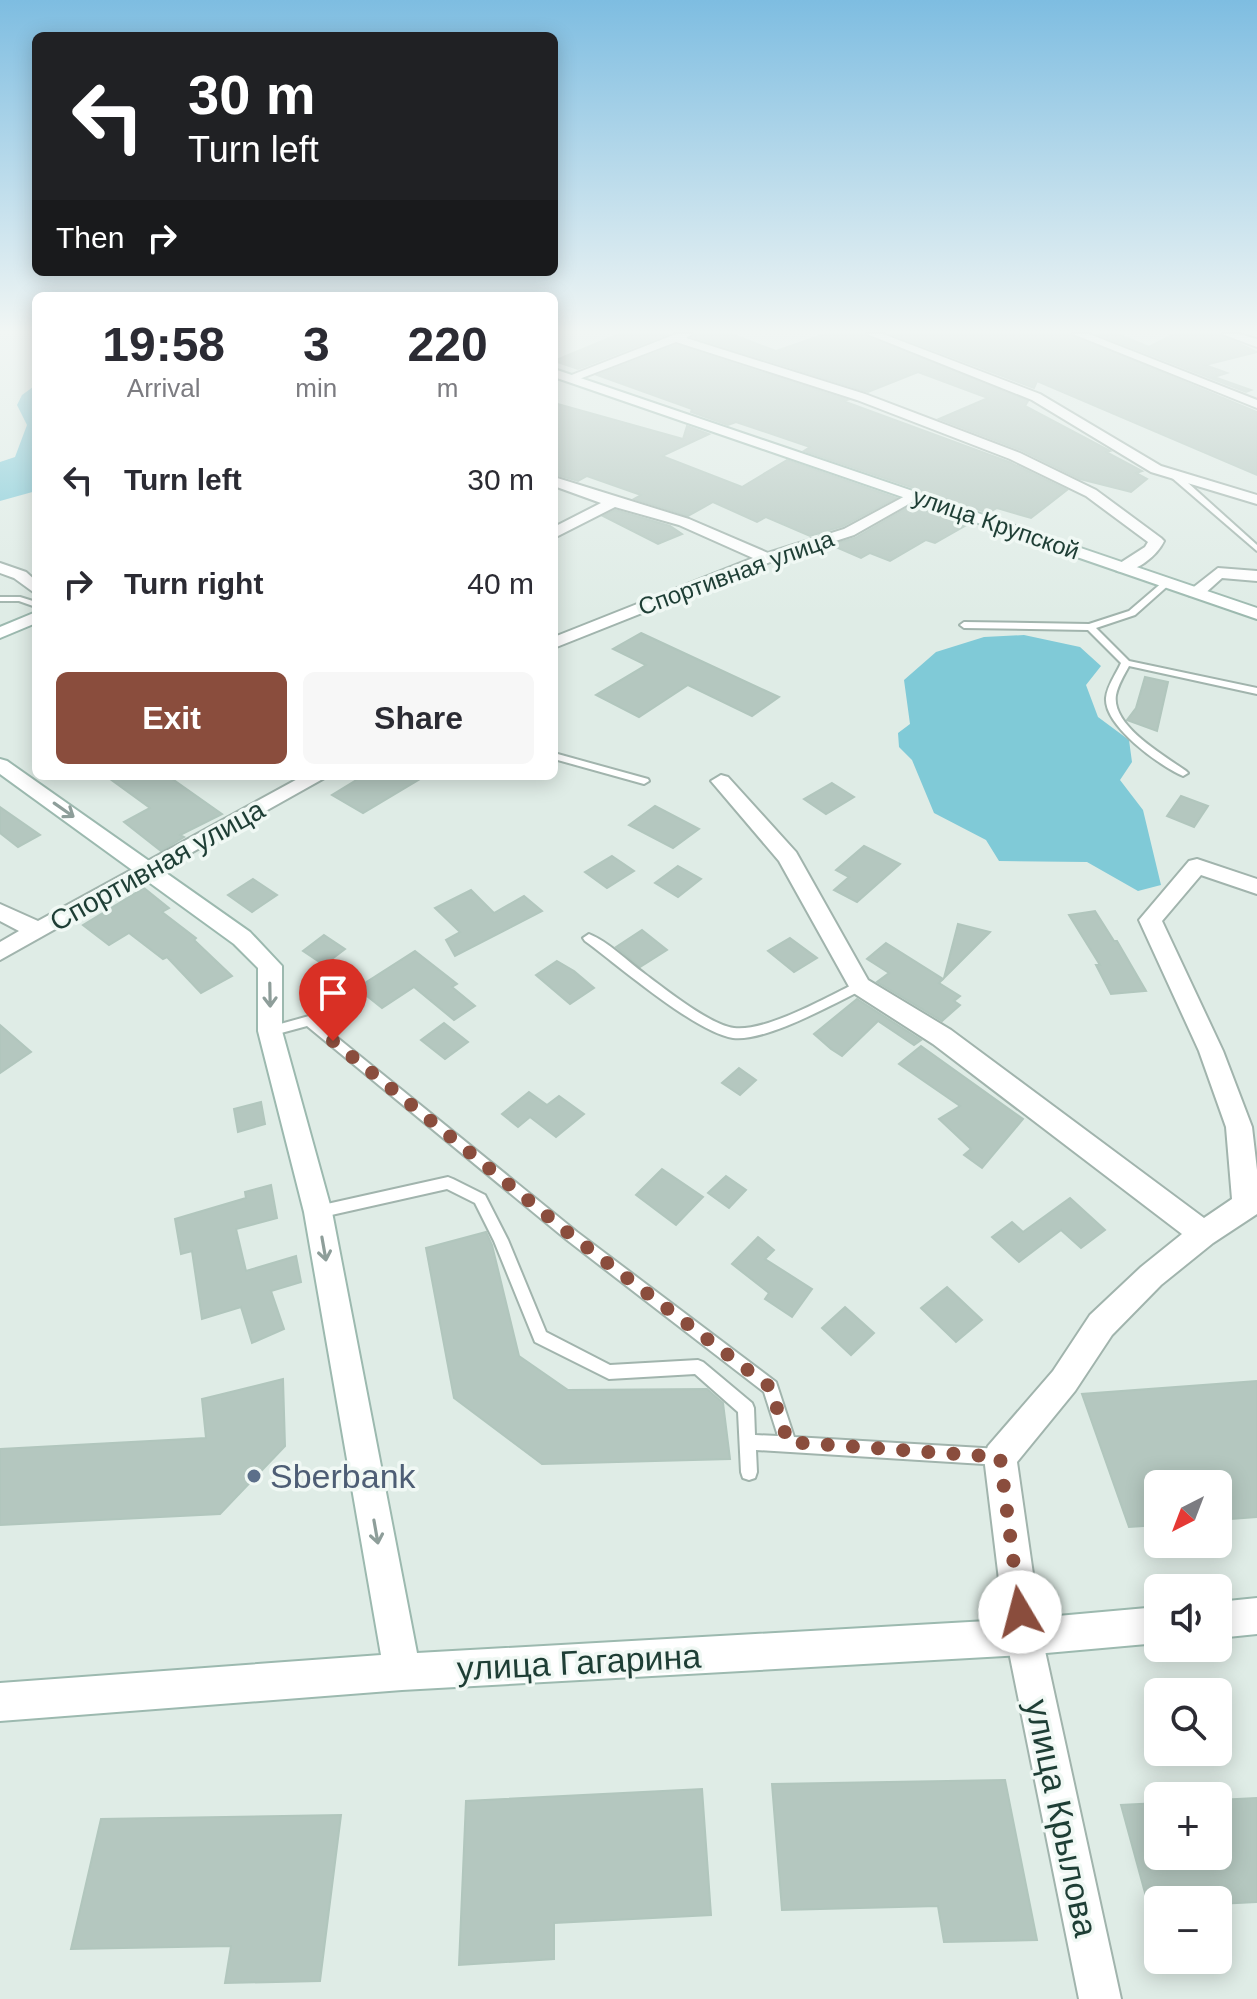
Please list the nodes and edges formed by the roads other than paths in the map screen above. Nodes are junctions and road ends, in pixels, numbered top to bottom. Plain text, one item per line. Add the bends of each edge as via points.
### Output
1 (712, 427) edge
2 (934, 427) edge
3 (1086, 427) edge
4 (1174, 475) junction
5 (558, 482) edge
6 (914, 497) junction
7 (1257, 500) edge
8 (613, 502) junction
9 (558, 531) edge
10 (1257, 549) edge
11 (767, 558) junction
12 (0, 568) edge
13 (1123, 568) junction
14 (1257, 576) edge
15 (1167, 583) junction
16 (32, 586) edge
17 (1196, 593) junction
18 (0, 599) edge
19 (32, 614) edge
20 (1257, 614) edge
21 (32, 618) edge
22 (964, 625) dead end
23 (1090, 627) junction
24 (0, 633) edge
25 (558, 641) edge
26 (1126, 663) junction
27 (1257, 691) edge
28 (558, 757) edge
29 (0, 765) edge
30 (1183, 773) dead end
31 (311, 780) edge
32 (644, 781) dead end
33 (721, 781) dead end
34 (148, 870) junction
35 (1257, 887) edge
36 (0, 912) edge
37 (38, 931) junction
38 (589, 938) dead end
39 (0, 952) edge
40 (860, 986) junction
41 (270, 1031) junction
42 (1252, 1202) edge
43 (318, 1212) junction
44 (1203, 1234) junction
45 (747, 1442) junction
46 (788, 1442) junction
47 (1000, 1457) junction
48 (749, 1472) dead end
49 (1257, 1616) edge
50 (1232, 1619) edge
51 (1144, 1626) edge
52 (1024, 1637) junction
53 (402, 1672) junction
54 (0, 1702) edge
55 (1100, 1999) edge

1 - 6 street, улица Крупской
2 - 13 street via 1015,456 1091,493 1156,541 1152,550
3 - 4 street
4 - 7 street
4 - 10 lane
5 - 8 street
6 - 11 street, Спортивная улица via 849,532
6 - 13 street, улица Крупской
8 - 9 street
8 - 11 street via 684,522
11 - 25 street, Спортивная улица
12 - 16 street
13 - 15 street, улица Крупской
14 - 17 street via 1218,573
15 - 17 street, улица Крупской
15 - 23 lane via 1132,613
17 - 20 street, улица Крупской
18 - 19 lane via 20,599
21 - 24 street
22 - 23 lane
23 - 26 lane
26 - 27 lane
26 - 30 lane via 1111,699 1113,712 1123,728
28 - 32 lane
29 -> 34 street
31 - 34 street, Спортивная улица
33 - 40 street via 788,857
34 - 37 street, Спортивная улица
34 -> 41 street via 242,938 270,966
35 - 42 street via 1197,866 1150,920 1211,1051 1239,1127
36 - 37 street, Спортивная улица
37 - 39 street, Спортивная улица
38 - 40 lane via 696,1015 733,1033 767,1028
40 - 44 street via 942,1037
41 - 43 street
41 - 46 lane via 309,1021 572,1236 770,1387
42 - 44 street
43 - 45 lane via 448,1183 480,1199 540,1337 609,1372 698,1367 746,1408
43 -> 53 street
44 - 47 street via 1101,1325 1064,1381
45 - 46 lane
45 - 48 lane
46 - 47 lane
47 - 52 street, улица Крылова
49 - 50 street
51 - 52 street, улица Гагарина
52 - 53 street, улица Гагарина
52 - 55 street, улица Крылова
53 - 54 street, улица Гагарина

